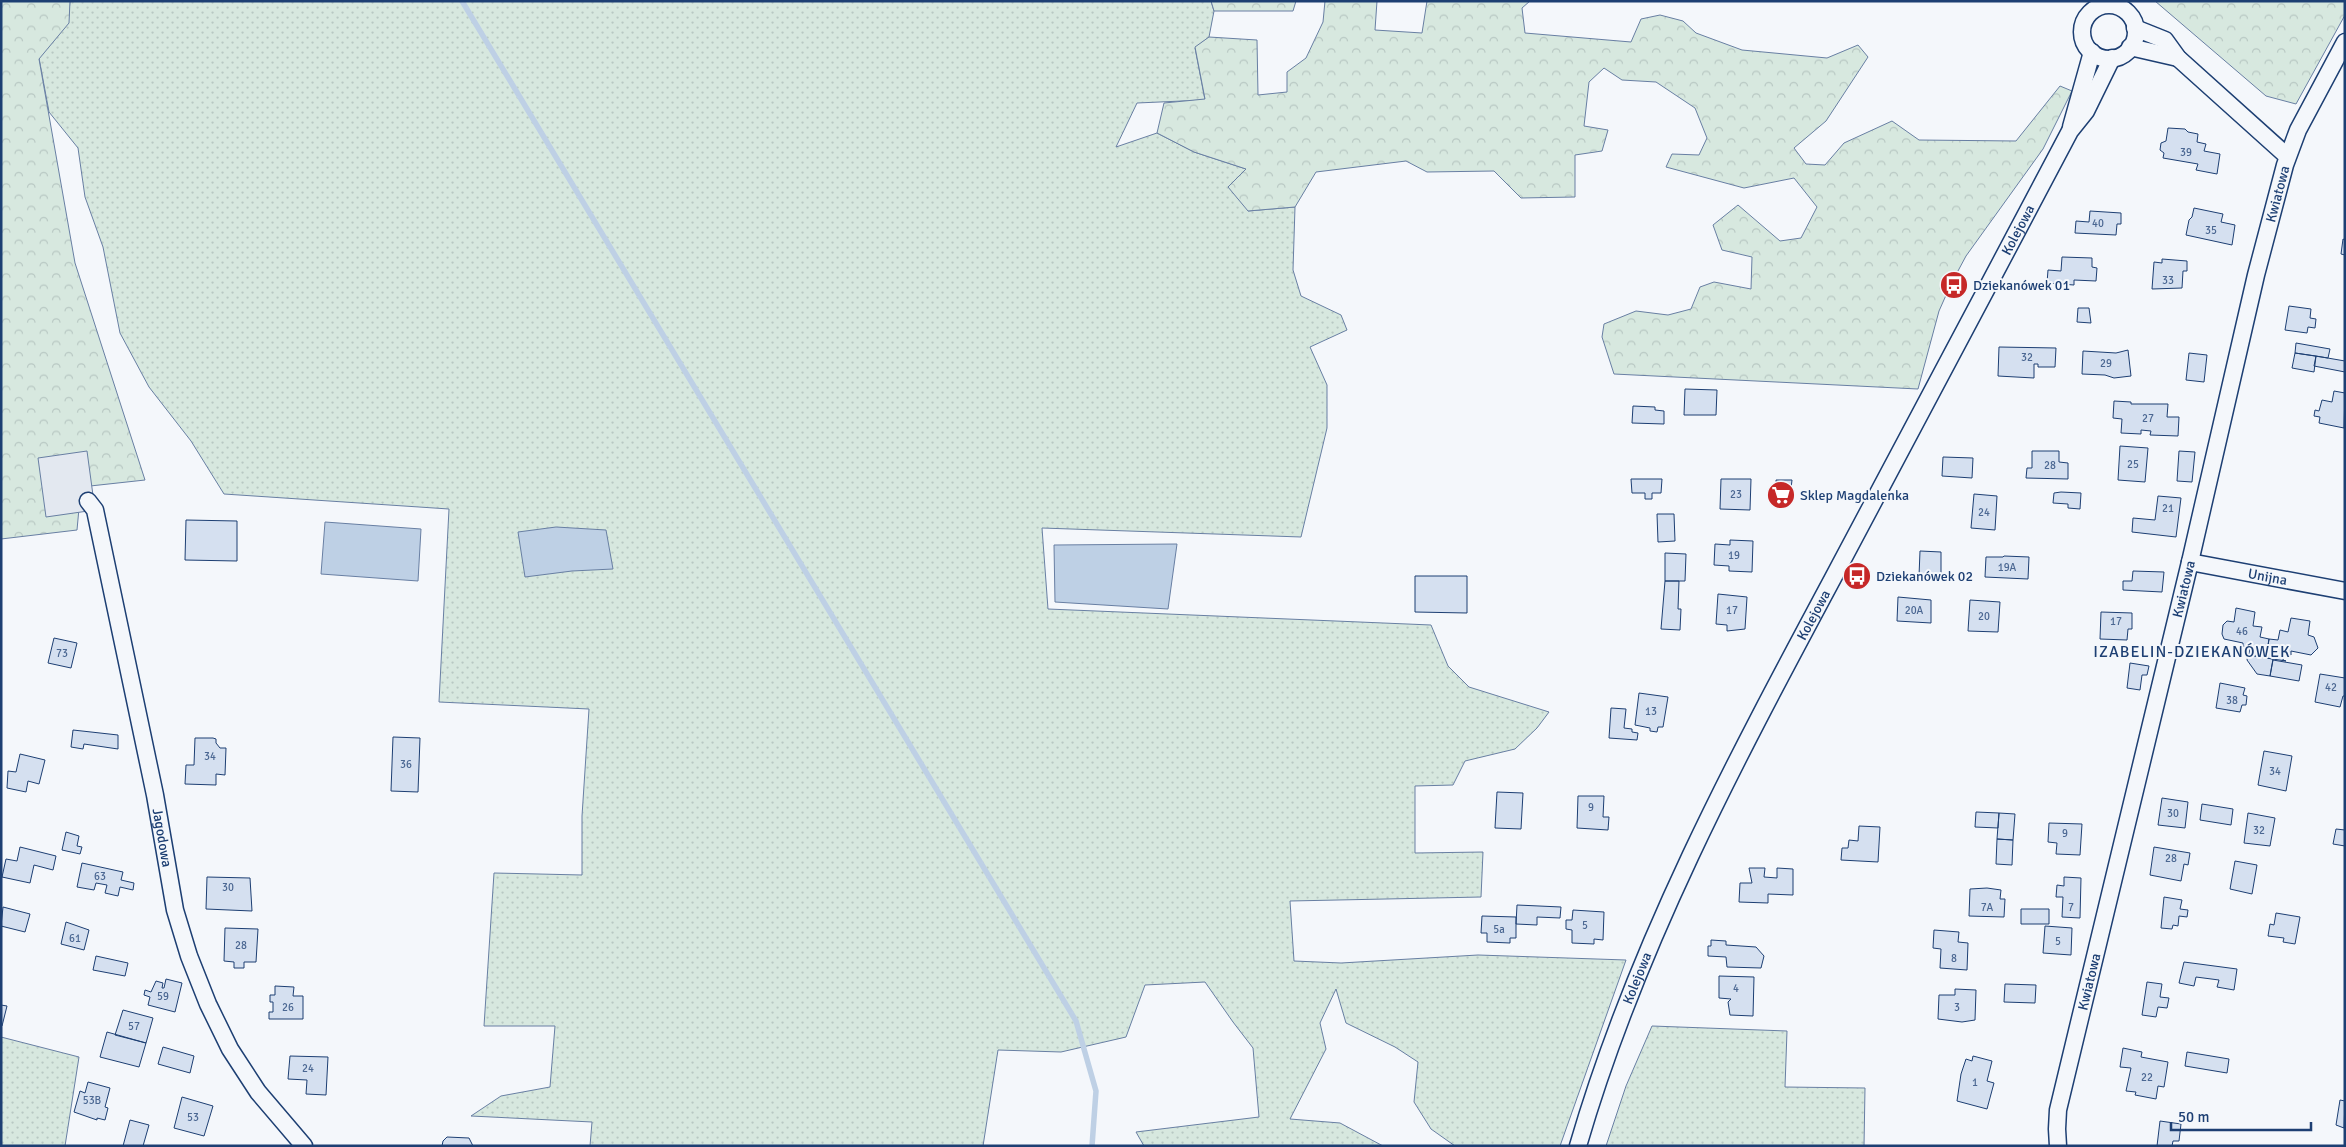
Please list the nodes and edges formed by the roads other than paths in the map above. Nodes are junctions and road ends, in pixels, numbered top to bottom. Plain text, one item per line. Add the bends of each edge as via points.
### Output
1 (2111, 3) edge
2 (2088, 7) edge
3 (2135, 28) junction
4 (2345, 42) edge
5 (2130, 47) junction
6 (2092, 52) junction
7 (2112, 58) junction
8 (2178, 58) junction
9 (2070, 131) junction
10 (2287, 156) junction
11 (88, 501) dead end
12 (2190, 562) junction
13 (2345, 591) edge
14 (304, 1146) edge
15 (1578, 1146) edge
16 (2058, 1146) edge

1 - 2 street
1 - 3 street via 2128,13
2 - 6 street via 2082,34
3 - 5 street
3 - 8 street via 2165,40
4 - 10 street, Kwiatowa
5 - 7 street
5 - 8 street
6 - 7 street via 2099,57
6 - 9 street, Kolejowa
7 - 9 street, Kolejowa via 2086,111
8 - 10 street
9 - 15 street, Kolejowa via 1734,766 1659,927 1596,1082
10 - 12 street, Kwiatowa
11 - 14 street, Jagodowa via 94,510 155,795 175,910 189,956 230,1049 258,1092
12 - 13 street, Unijna
12 - 16 street, Kwiatowa via 2058,1110

